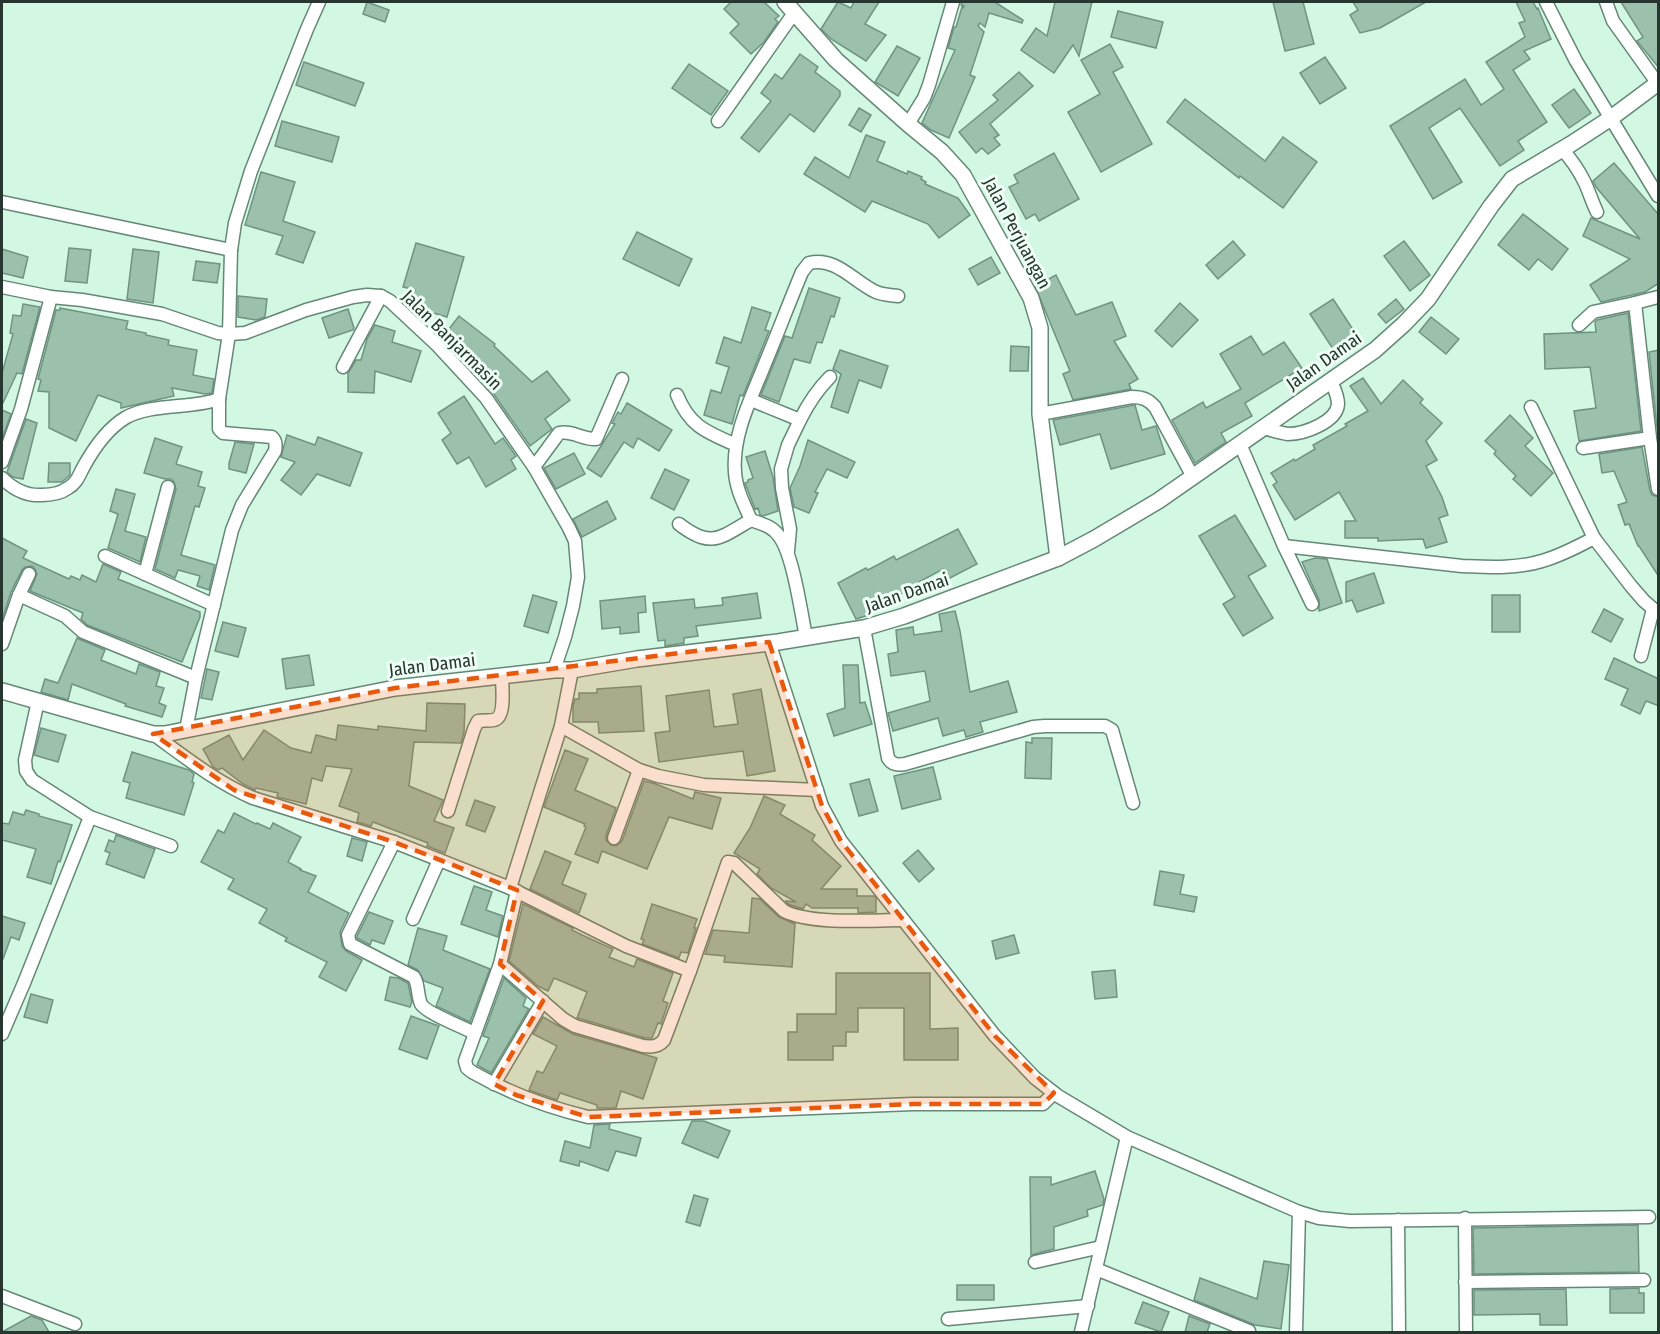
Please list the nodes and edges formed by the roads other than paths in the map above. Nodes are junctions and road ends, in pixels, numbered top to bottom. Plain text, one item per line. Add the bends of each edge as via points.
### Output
1 (319, 2) edge
2 (953, 2) edge
3 (1546, 2) edge
4 (1606, 2) edge
5 (789, 7) edge
6 (1658, 83) edge
7 (1611, 118) junction
8 (717, 121) dead end
9 (908, 124) junction
10 (1562, 149) junction
11 (1659, 196) edge
12 (2, 202) edge
13 (1597, 212) dead end
14 (231, 250) junction
15 (2, 287) edge
16 (381, 296) junction
17 (898, 296) dead end
18 (51, 297) junction
19 (1659, 297) edge
20 (1635, 303) junction
21 (1579, 325) dead end
22 (229, 334) junction
23 (343, 367) dead end
24 (830, 377) dead end
25 (622, 379) dead end
26 (1331, 381) junction
27 (677, 395) dead end
28 (750, 400) junction
29 (219, 402) junction
30 (1531, 406) dead end
31 (1040, 414) junction
32 (800, 420) junction
33 (1264, 428) junction
34 (1650, 438) junction
35 (1240, 444) junction
36 (736, 445) junction
37 (1583, 448) dead end
38 (2, 462) edge
39 (534, 467) junction
40 (1193, 477) junction
41 (2, 478) edge
42 (168, 487) dead end
43 (1659, 489) edge
44 (751, 520) junction
45 (679, 524) dead end
46 (1594, 538) junction
47 (1284, 546) junction
48 (788, 551) junction
49 (105, 556) dead end
50 (1058, 558) junction
51 (29, 574) dead end
52 (145, 574) junction
53 (19, 596) junction
54 (1312, 604) dead end
55 (214, 605) junction
56 (1656, 611) edge
57 (864, 628) junction
58 (800, 638) junction
59 (773, 642) junction
60 (2, 644) edge
61 (1641, 656) dead end
62 (554, 670) junction
63 (572, 670) junction
64 (502, 677) junction
65 (196, 678) junction
66 (2, 691) edge
67 (38, 701) junction
68 (561, 726) junction
69 (186, 730) junction
70 (153, 734) junction
71 (639, 770) junction
72 (817, 790) junction
73 (1133, 803) dead end
74 (448, 811) dead end
75 (90, 817) junction
76 (614, 838) dead end
77 (394, 842) junction
78 (171, 846) dead end
79 (439, 860) junction
80 (513, 889) junction
81 (413, 919) dead end
82 (902, 920) junction
83 (500, 964) junction
84 (690, 971) junction
85 (543, 1001) junction
86 (475, 1033) junction
87 (2, 1034) edge
88 (494, 1084) junction
89 (1054, 1093) junction
90 (1127, 1137) junction
91 (1299, 1212) junction
92 (1649, 1217) dead end
93 (1465, 1218) junction
94 (1398, 1220) junction
95 (1101, 1247) junction
96 (1035, 1262) dead end
97 (1096, 1269) junction
98 (1644, 1280) dead end
99 (1465, 1282) junction
100 (2, 1296) edge
101 (1088, 1306) junction
102 (948, 1319) dead end
103 (75, 1324) dead end
104 (1249, 1331) dead end
105 (1081, 1332) edge
106 (1296, 1332) edge
107 (1399, 1332) edge
108 (1466, 1332) edge

1 - 14 street via 251,171
2 - 9 street via 924,98
3 - 7 street
4 - 6 street via 1613,21
5 - 8 street
5 - 9 street, Jalan Perjuangan via 836,60
6 - 7 street, Jalan Damai
7 - 10 street, Jalan Damai
7 - 11 street
9 - 31 street, Jalan Perjuangan via 963,175 1030,298 1040,328
10 - 13 street via 1584,182
10 - 26 street, Jalan Damai via 1512,179 1428,299 1375,350
12 - 14 street
14 - 22 street
15 - 18 street, Jalan Banjarmasin
16 - 22 street, Jalan Banjarmasin via 353,297 245,333
16 - 23 street
16 - 39 street, Jalan Banjarmasin via 403,311 482,393
17 - 28 street via 876,293 832,264 809,262
18 - 22 street, Jalan Banjarmasin via 162,314
18 - 38 street via 21,409
19 - 20 street
20 - 21 street via 1593,312
20 - 34 street
22 - 29 street
24 - 32 street
25 - 39 street via 596,439 559,433
26 - 33 street, Jalan Damai
26 - 33 street via 1338,406 1324,422 1313,429 1288,434
27 - 36 street via 694,424
28 - 32 street
28 - 36 street
29 - 41 street via 150,410 126,418 104,436 70,488 59,493 32,495
29 - 55 street via 219,429 223,433 272,437 276,447 236,517
30 - 46 street
31 - 40 street via 1132,397 1149,400
31 - 50 street, Jalan Perjuangan
32 - 48 street via 781,469 790,529
33 - 35 street, Jalan Damai
34 - 37 street
34 - 43 street
35 - 40 street, Jalan Damai
35 - 47 street
36 - 44 street via 736,483
39 - 62 street, Jalan Banjarmasin via 575,541 578,577
40 - 50 street, Jalan Damai via 1122,524
42 - 52 street
44 - 45 street via 717,538 705,539
44 - 48 street via 770,526
46 - 47 street via 1539,562 1491,567
46 - 56 street
47 - 54 street
48 - 58 street
49 - 52 street
50 - 57 street, Jalan Damai
51 - 53 street
52 - 55 street
53 - 60 street
53 - 65 street via 65,616 82,632
55 - 65 street
56 - 61 street
57 - 58 street, Jalan Damai
57 - 73 street via 891,762 905,764 1033,727 1105,726 1112,730
58 - 59 street, Jalan Damai
59 - 63 street, Jalan Damai
59 - 72 street
62 - 63 street, Jalan Damai
62 - 64 street, Jalan Damai
63 - 68 street
64 - 69 street, Jalan Damai via 395,688
64 - 74 street via 500,716 496,720 478,721
65 - 69 street
66 - 67 street, Jalan Damai
67 - 70 street, Jalan Damai
67 - 75 street via 26,771 32,780
68 - 71 street
68 - 80 street
69 - 70 street, Jalan Damai
70 - 77 street via 218,780 253,798
71 - 72 street via 704,785
71 - 76 street
72 - 82 street via 841,841
75 - 78 street
75 - 87 street
77 - 79 street
77 - 86 street via 348,935 350,944 414,977 425,1009
79 - 80 street
79 - 81 street
80 - 83 street
80 - 84 street via 626,946
82 - 84 street via 819,919 792,914 734,863 728,862
82 - 89 street via 995,1036
83 - 85 street
83 - 86 street
84 - 85 street via 664,1040 656,1046 575,1026
85 - 88 street
86 - 88 street via 465,1061 467,1068
88 - 89 street via 516,1095 588,1117 913,1104 1043,1104
89 - 90 street
90 - 91 street
90 - 95 street
91 - 94 street via 1333,1220
91 - 106 street
92 - 93 street
93 - 94 street
93 - 99 street
94 - 107 street
95 - 96 street
95 - 97 street
97 - 101 street
97 - 104 street
98 - 99 street
99 - 108 street
100 - 103 street
101 - 102 street
101 - 105 street

